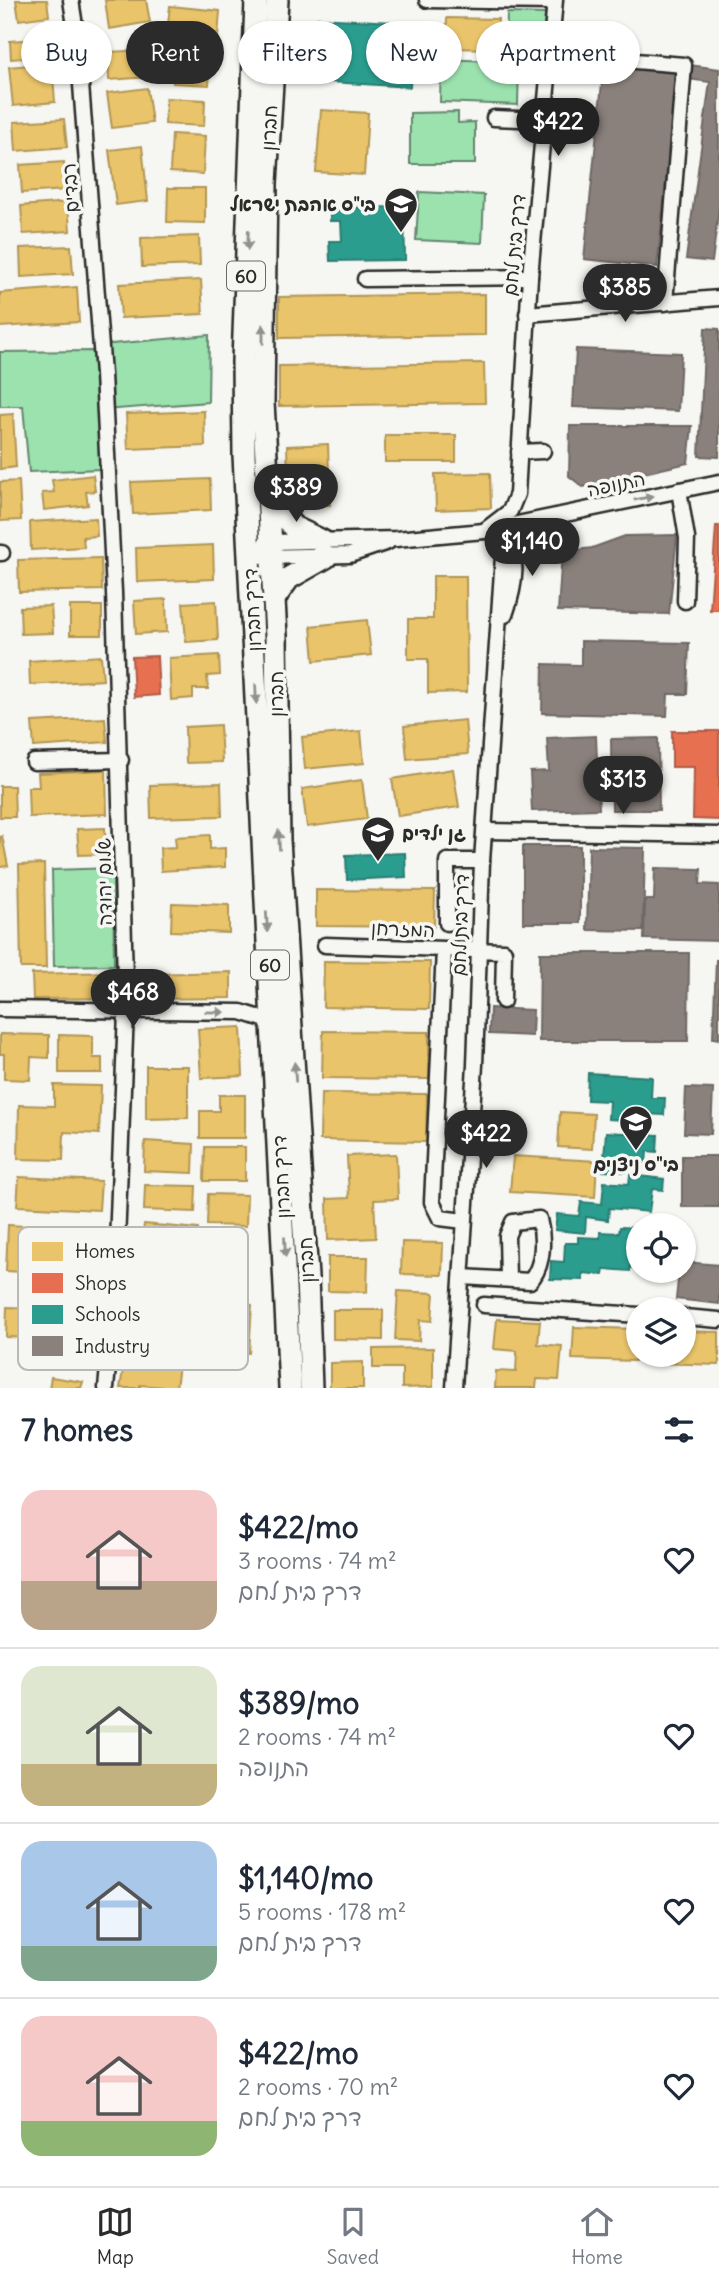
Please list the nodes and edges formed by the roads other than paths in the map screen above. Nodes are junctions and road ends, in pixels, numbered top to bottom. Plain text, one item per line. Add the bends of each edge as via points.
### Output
1 (71, 0) edge
2 (256, 0) edge
3 (276, 0) edge
4 (427, 0) edge
5 (555, 1) edge
6 (553, 21) edge
7 (640, 61) edge
8 (547, 84) edge
9 (494, 118) dead end
10 (544, 120) junction
11 (530, 277) junction
12 (365, 279) dead end
13 (719, 298) edge
14 (665, 303) junction
15 (527, 314) junction
16 (103, 374) joint
17 (543, 451) dead end
18 (519, 452) junction
19 (719, 482) edge
20 (679, 490) junction
21 (268, 495) junction
22 (505, 527) junction
23 (484, 531) junction
24 (324, 549) junction
25 (271, 551) junction
26 (249, 553) junction
27 (274, 599) junction
28 (685, 601) dead end
29 (121, 760) junction
30 (34, 762) dead end
31 (485, 831) junction
32 (719, 835) edge
33 (482, 861) junction
34 (447, 923) dead end
35 (325, 945) dead end
36 (444, 950) junction
37 (478, 951) junction
38 (503, 1001) dead end
39 (0, 1009) edge
40 (126, 1012) junction
41 (273, 1022) junction
42 (464, 1221) junction
43 (118, 1227) edge
44 (462, 1277) junction
45 (508, 1279) dead end
46 (484, 1305) dead end
47 (626, 1314) edge
48 (696, 1318) edge
49 (719, 1320) edge
50 (108, 1370) edge
51 (106, 1388) edge
52 (290, 1388) edge
53 (311, 1388) edge
54 (454, 1388) edge

1 - 16 street, רבדים via 79,46
2 -> 26 highway, דרך חברון / 60 via 243,362
21 -> 3 highway, חברון / 60 via 263,308
4 - 5 street
5 - 6 street, דרך בית לחם
7 - 14 street via 684,65
8 - 10 street, דרך בית לחם
9 - 10 street
10 - 11 street, דרך בית לחם
11 - 12 street
11 - 15 street, דרך בית לחם
13 - 14 street
14 - 15 street
15 - 18 street, דרך בית לחם
16 - 29 street, שלום יהודה
17 - 18 street
18 - 23 street, דרך בית לחם via 514,505
19 - 20 street, התנופה
22 -> 20 street, התנופה
20 - 28 street via 687,531
21 - 24 highway via 293,527
21 - 25 highway, חברון / 60
22 - 23 street, התנופה
22 - 31 street, דרך בית לחם via 515,570 500,629
23 - 24 street, התנופה via 396,539 358,553
24 - 25 street, התנופה
24 - 27 highway via 289,578
25 - 26 street, התנופה
25 - 27 highway, חברון / 60
26 -> 41 highway, דרך חברון / 60
53 -> 27 highway, חברון / 60 via 279,840
29 - 30 street
29 - 40 street, שלום יהודה
31 - 32 street
31 - 33 street, דרך בית לחם
33 - 34 street via 447,854
33 - 37 street, דרך בית לחם
35 - 36 street, המזרחן
36 - 37 street, המזרחן
36 - 42 street, דרך בית לחם via 432,1202 440,1218
37 - 38 street, המזרחן via 504,951
37 - 42 street, דרך בית לחם
39 - 40 street
40 -> 41 street via 241,1012
40 - 43 street, שלום יהודה
41 -> 52 highway, דרך חברון / 60
42 - 44 street, דרך בית לחם
44 - 45 street
44 - 54 street, דרך בית לחם
46 - 47 street
48 - 49 street
50 - 51 street, שלום יהודה

